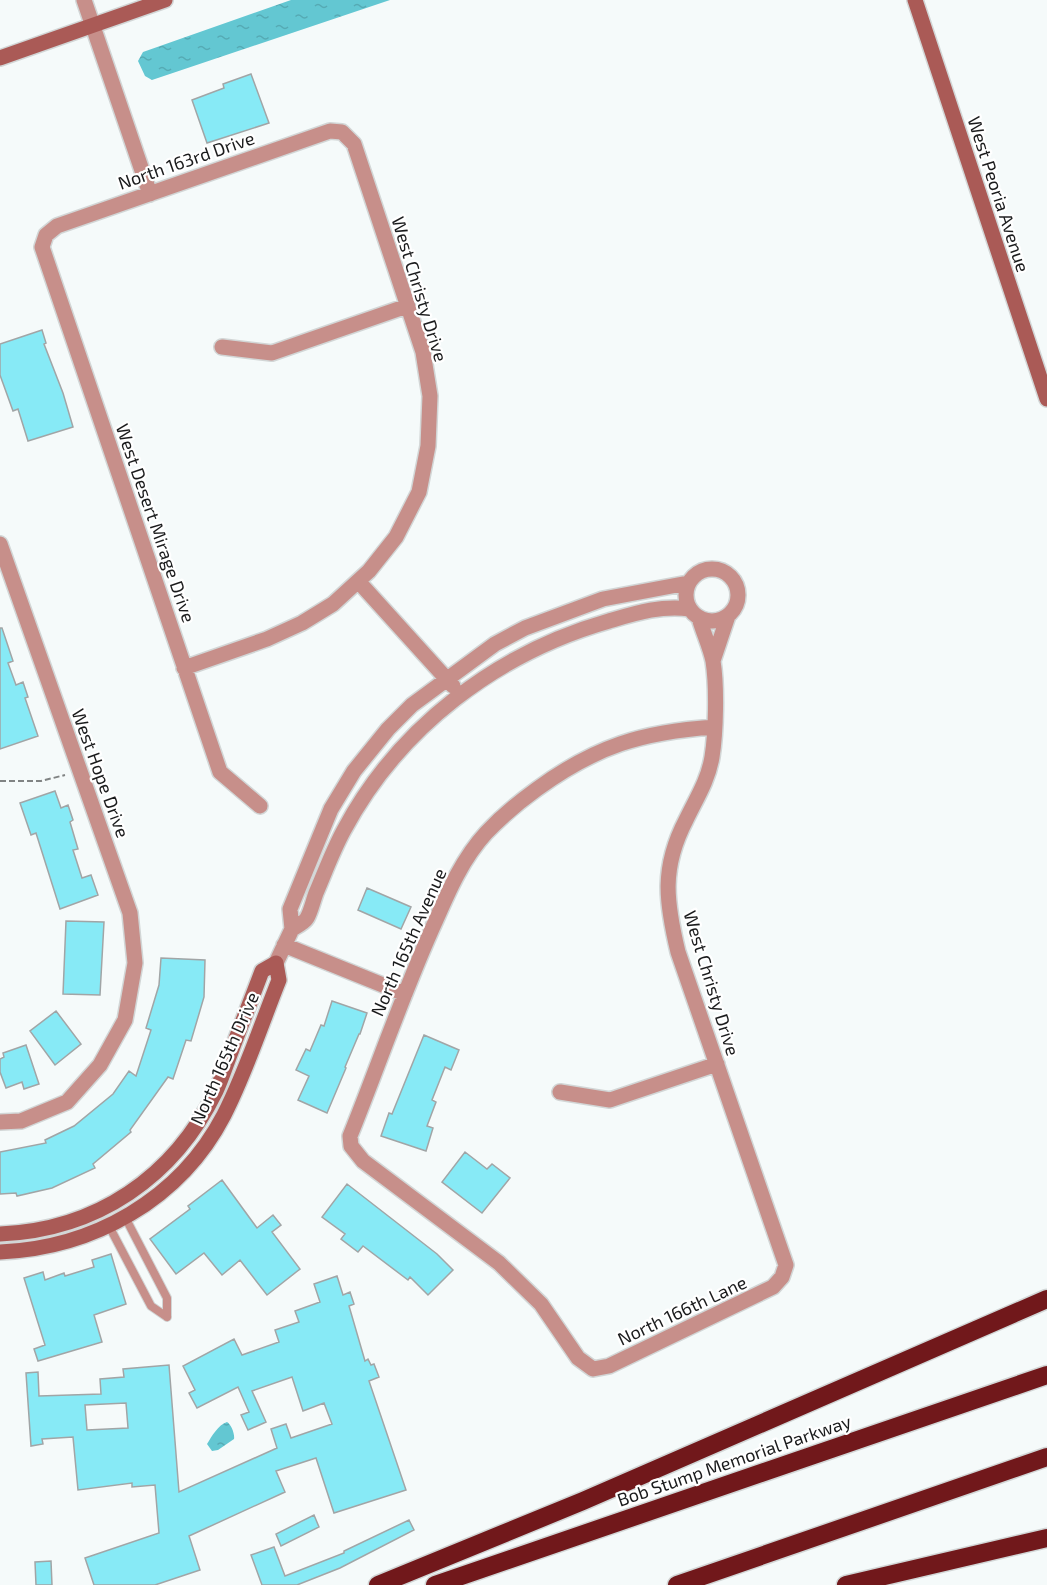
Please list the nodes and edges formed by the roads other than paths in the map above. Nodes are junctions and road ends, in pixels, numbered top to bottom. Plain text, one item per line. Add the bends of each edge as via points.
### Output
1 (84, 0) edge
2 (165, 0) edge
3 (915, 0) edge
4 (92, 25) junction
5 (0, 58) edge
6 (342, 132) joint
7 (150, 194) junction
8 (46, 236) joint
9 (408, 306) junction
10 (222, 347) dead end
11 (1047, 399) edge
12 (0, 544) edge
13 (358, 581) junction
14 (688, 583) junction
15 (694, 613) junction
16 (728, 616) junction
17 (713, 661) junction
18 (184, 668) junction
19 (446, 678) junction
20 (461, 694) junction
21 (714, 727) junction
22 (260, 806) dead end
23 (292, 928) junction
24 (284, 945) junction
25 (276, 963) junction
26 (405, 994) junction
27 (717, 1064) junction
28 (560, 1092) dead end
29 (0, 1122) edge
30 (125, 1217) junction
31 (109, 1226) junction
32 (0, 1234) edge
33 (0, 1252) edge
34 (782, 1277) joint
35 (1047, 1299) edge
36 (593, 1369) joint
37 (1047, 1375) edge
38 (1047, 1457) edge
39 (1047, 1538) edge
40 (378, 1585) edge
41 (435, 1585) edge
42 (676, 1585) edge
43 (846, 1585) edge

1 - 4 street
2 - 4 street
3 - 11 street, West Peoria Avenue
4 - 5 street
4 - 7 street
6 - 7 street, North 163rd Drive via 330,131
6 - 9 street, West Christy Drive via 354,144
7 - 8 street, North 163rd Drive via 57,226
8 - 18 street, West Desert Mirage Drive via 42,247
9 - 10 street via 272,353
9 - 13 street, West Christy Drive via 423,352 429,396 428,446 419,492 396,537
12 - 29 street, West Hope Drive via 130,913 135,963 125,1020 100,1065 67,1102 21,1121
13 - 18 street, West Christy Drive via 333,604 302,624
13 - 19 street
14 - 15 street via 686,592
14 - 16 street via 708,568 732,576 739,592 738,602
14 - 19 street via 603,599 568,610 495,644
15 - 16 street via 712,622
15 - 17 street
15 - 20 street via 669,606 580,629 513,659
16 - 17 street
17 - 21 street, West Christy Drive
18 - 22 street, West Desert Mirage Drive via 220,772
19 - 20 street
19 - 23 street via 388,729 348,781 331,809 290,909
20 - 23 street via 418,729 386,765 343,831 306,920
21 - 26 street, North 165th Avenue via 675,730 600,750 565,769 520,802 485,834 455,878
21 - 27 street, West Christy Drive via 712,758 701,795 685,821 668,866 667,888 678,952
23 - 24 street, North 165th Drive
24 - 25 street, North 165th Drive
24 - 26 street
25 - 30 street, North 165th Drive via 279,980 218,1125 180,1176
25 - 32 street, North 165th Drive via 262,971 217,1089 203,1114 189,1137 154,1175 124,1197 80,1218 39,1230
26 - 36 street, North 165th Avenue via 350,1136 351,1146 363,1161 499,1263 541,1304 578,1358
27 - 28 street via 610,1100
27 - 34 street, West Christy Drive via 786,1265
30 - 31 street, North 165th Drive
30 - 31 lane via 166,1298 167,1317 152,1306
31 - 33 street, North 165th Drive via 56,1245
34 - 36 street, North 166th Lane via 773,1287 740,1305 609,1366
35 - 40 highway via 584,1501
37 - 41 highway, Bob Stump Memorial Parkway
38 - 42 highway
39 - 43 highway

